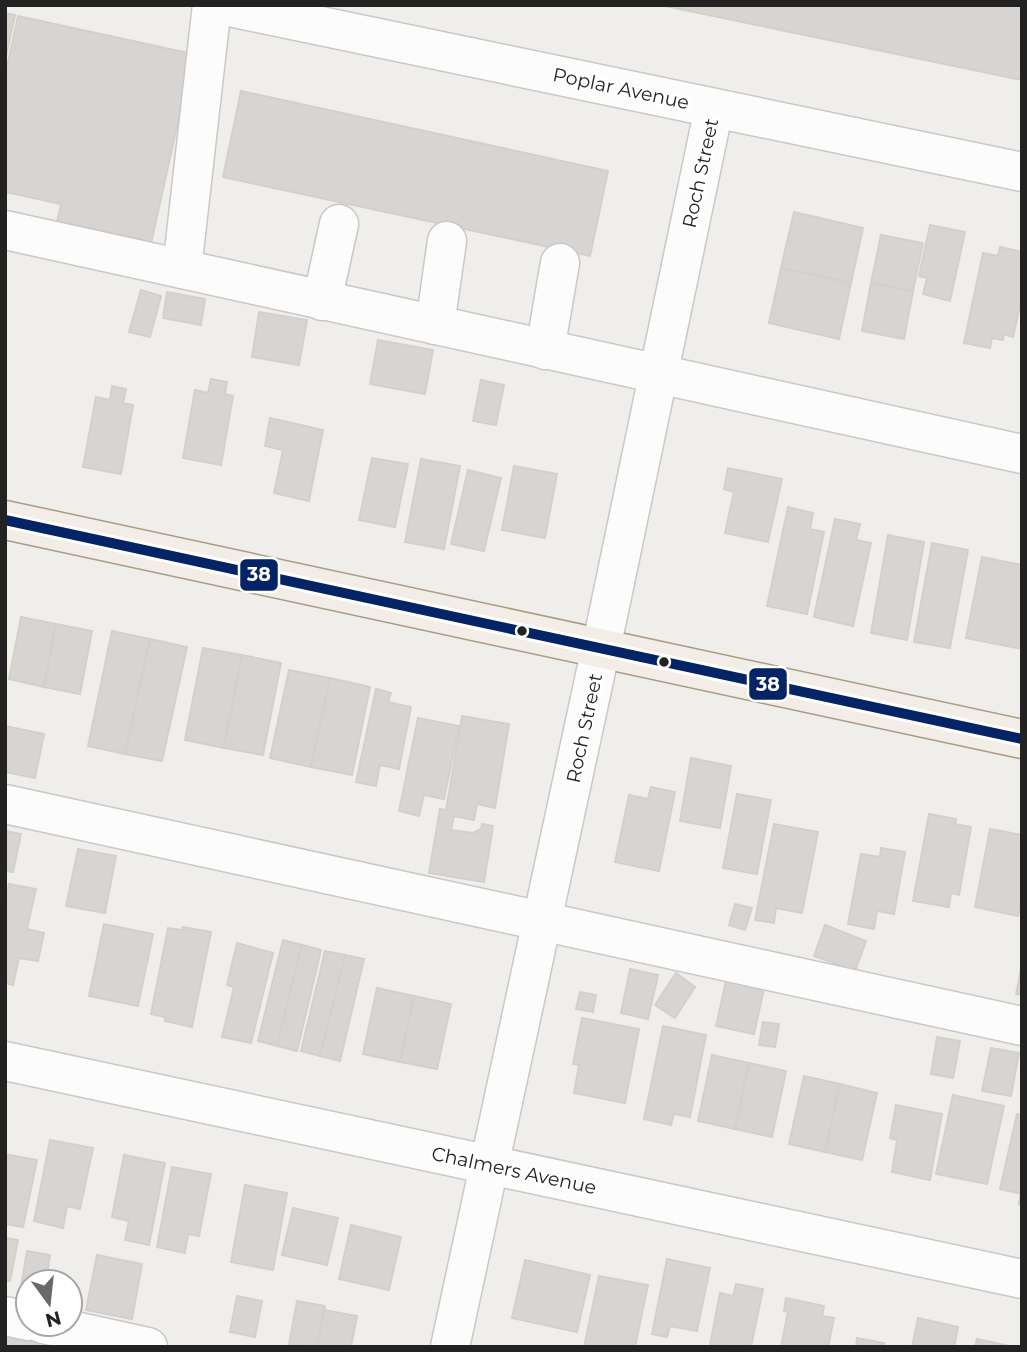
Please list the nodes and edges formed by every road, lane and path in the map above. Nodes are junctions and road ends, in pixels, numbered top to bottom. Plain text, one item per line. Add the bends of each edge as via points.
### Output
1 (212, 5) edge
2 (220, 5) edge
3 (714, 108) junction
4 (1022, 172) edge
5 (339, 224) dead end
6 (5, 230) edge
7 (447, 241) dead end
8 (560, 263) dead end
9 (182, 270) junction
10 (322, 300) junction
11 (435, 325) junction
12 (545, 350) junction
13 (657, 374) junction
14 (1022, 454) edge
15 (5, 520) edge
16 (601, 648) junction
17 (1022, 739) edge
18 (5, 804) edge
19 (542, 922) junction
20 (1022, 1026) edge
21 (5, 1060) edge
22 (491, 1164) junction
23 (1022, 1279) edge
24 (84, 1333) edge
25 (148, 1347) edge
26 (450, 1347) edge

1 - 9 street
2 - 3 street, Poplar Avenue
3 - 4 street, Poplar Avenue
3 - 13 street, Roch Street
5 - 10 street
6 - 9 street
7 - 11 street
8 - 12 street
9 - 10 street
10 - 11 street
11 - 12 street
12 - 13 street
13 - 14 street
13 - 16 street, Roch Street
15 - 16 main road
16 - 17 main road
16 - 19 street, Roch Street
18 - 19 street
19 - 20 street
19 - 22 street, Roch Street
21 - 22 street, Chalmers Avenue
22 - 23 street, Chalmers Avenue
22 - 26 street, Roch Street
24 - 25 street

